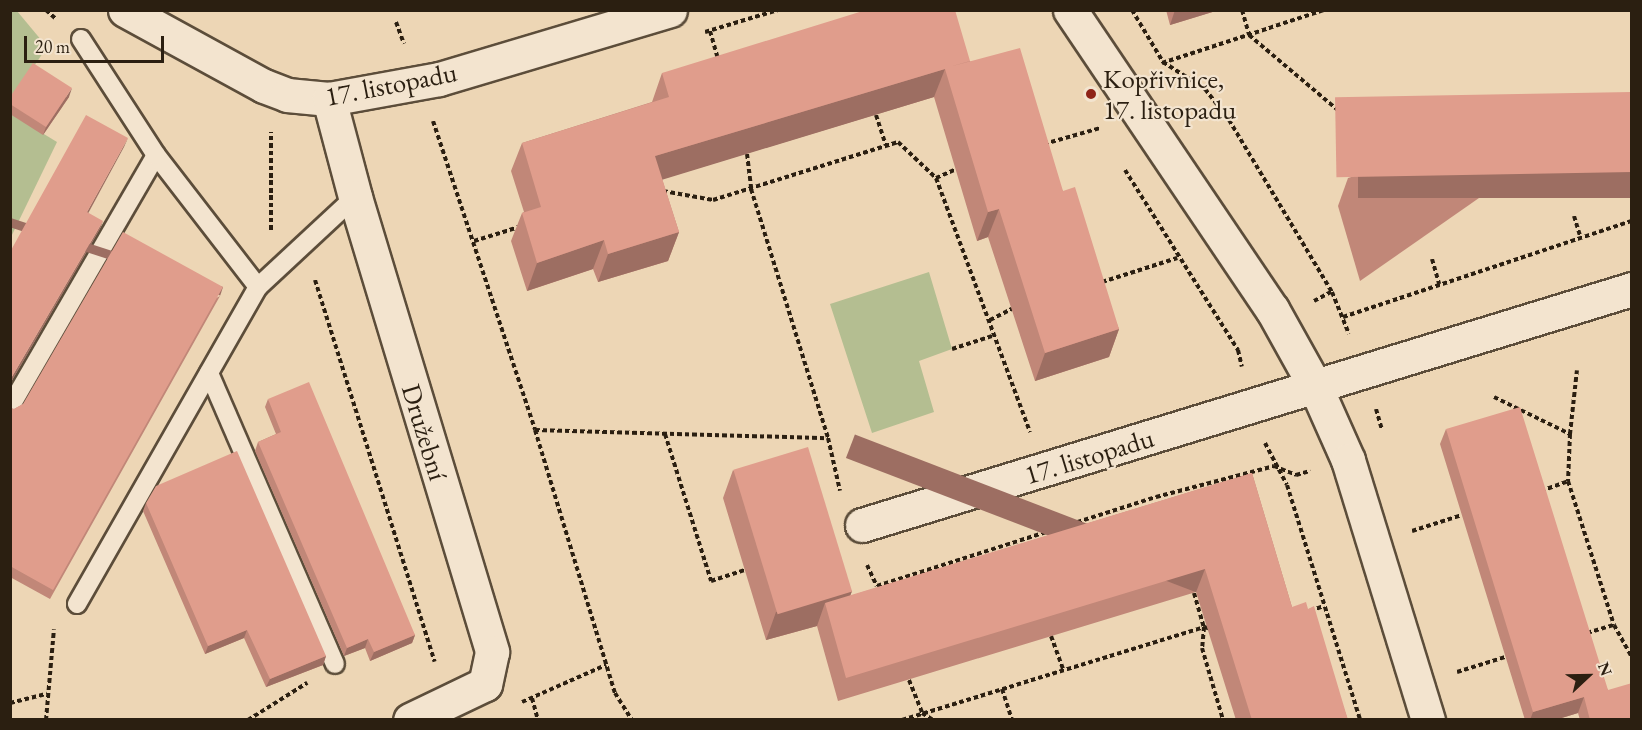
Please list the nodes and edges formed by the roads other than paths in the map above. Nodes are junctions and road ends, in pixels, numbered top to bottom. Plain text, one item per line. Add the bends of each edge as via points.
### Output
1 (125, 10) edge
2 (670, 10) edge
3 (1070, 10) edge
4 (81, 39) dead end
5 (329, 99) junction
6 (156, 155) junction
7 (355, 197) junction
8 (258, 287) junction
9 (1632, 289) edge
10 (209, 373) junction
11 (1316, 388) junction
12 (10, 406) edge
13 (862, 525) dead end
14 (77, 604) road end
15 (335, 664) road end
16 (410, 720) edge
17 (1428, 720) edge

1 - 5 street, 17. listopadu via 264,86 287,96
2 - 5 street, 17. listopadu via 439,79
3 - 11 street via 1272,309
4 - 6 lane
5 - 7 street, Družební
6 - 8 lane
6 - 12 lane
7 - 8 lane
7 - 16 street, Družební via 492,652 489,675 476,690
8 - 10 lane
9 - 11 street, 17. listopadu
10 - 14 lane
10 - 15 lane
11 - 13 street, 17. listopadu
11 - 17 street via 1348,460

